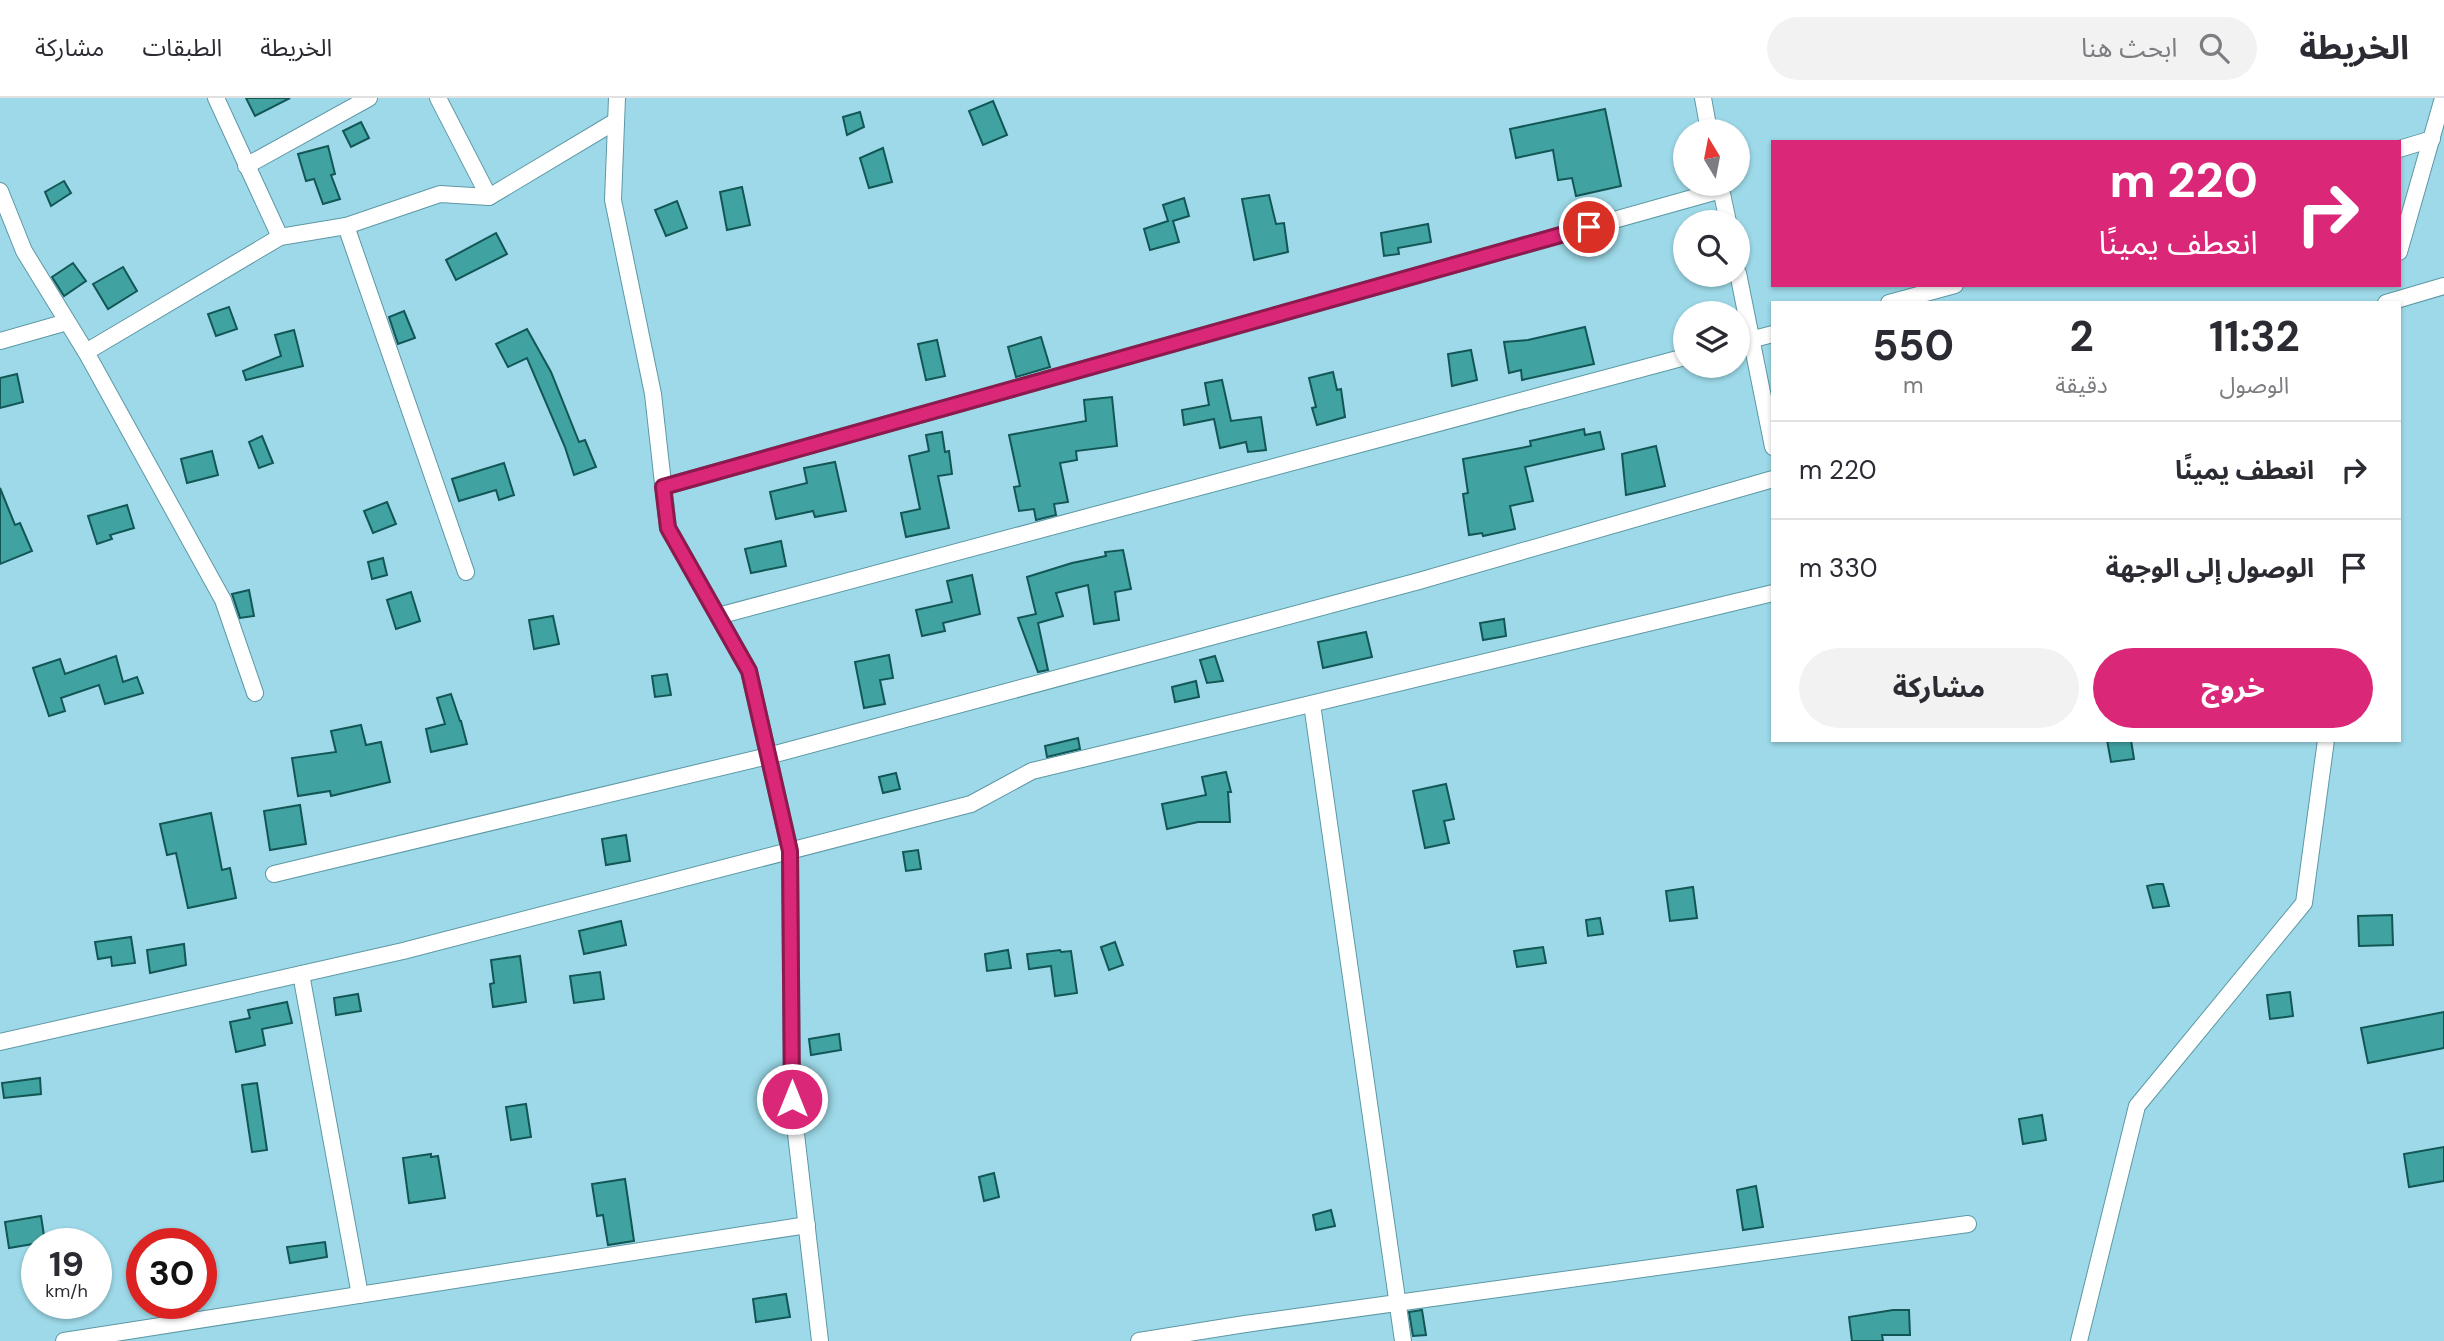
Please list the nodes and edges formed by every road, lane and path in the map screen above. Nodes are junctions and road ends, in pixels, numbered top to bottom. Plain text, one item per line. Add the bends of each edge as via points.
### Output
1 (216, 98) edge
2 (369, 98) edge
3 (438, 98) edge
4 (617, 98) edge
5 (1703, 98) edge
6 (2443, 98) edge
7 (1707, 119) edge
8 (616, 121) junction
9 (2432, 139) junction
10 (2401, 148) edge
11 (246, 166) junction
12 (0, 191) edge
13 (1689, 196) edge
14 (489, 197) junction
15 (346, 226) junction
16 (281, 237) junction
17 (2401, 245) edge
18 (2444, 286) edge
19 (1948, 287) edge
20 (1896, 301) edge
21 (2393, 301) edge
22 (67, 322) junction
23 (1771, 335) edge
24 (1750, 340) edge
25 (0, 341) edge
26 (86, 352) junction
27 (1673, 360) edge
28 (1750, 364) edge
29 (1771, 440) edge
30 (1771, 481) edge
31 (663, 487) junction
32 (466, 572) dead end
33 (1771, 593) edge
34 (718, 616) junction
35 (255, 693) dead end
36 (1312, 704) junction
37 (2326, 742) edge
38 (768, 756) junction
39 (790, 851) junction
40 (274, 874) dead end
41 (301, 974) junction
42 (0, 1042) edge
43 (1968, 1224) dead end
44 (807, 1225) junction
45 (360, 1295) junction
46 (1398, 1303) junction
47 (1245, 1324) junction
48 (64, 1341) edge
49 (820, 1341) edge
50 (1139, 1341) edge
51 (1248, 1341) edge
52 (1403, 1341) edge
53 (2079, 1341) edge

1 - 11 street
2 - 11 street
3 - 14 street
4 - 8 street
5 - 7 street
6 - 9 street
8 - 14 street
8 - 31 street via 613,200 653,394
9 - 10 street
9 - 17 street
11 - 16 street
12 - 22 street via 24,251
13 - 31 street
14 - 15 street via 440,194
15 - 16 street
15 - 32 street
16 - 26 street
18 - 21 street
19 - 20 street
22 - 25 street
22 - 26 street
23 - 24 street
26 - 35 street via 223,600
27 - 34 street
28 - 29 street
30 - 38 street via 1419,582
31 - 34 street via 668,528
33 - 36 street
34 - 38 street via 749,671
36 - 39 street via 1032,771 971,804
36 - 46 street
37 - 53 street via 2304,903 2137,1106
38 - 39 street
38 - 40 street
39 - 41 street
39 - 44 street via 792,1099
41 - 42 street
41 - 45 street
43 - 46 street
44 - 45 street
44 - 49 street
45 - 48 street
46 - 47 street
46 - 52 street
47 - 50 street
47 - 51 street

